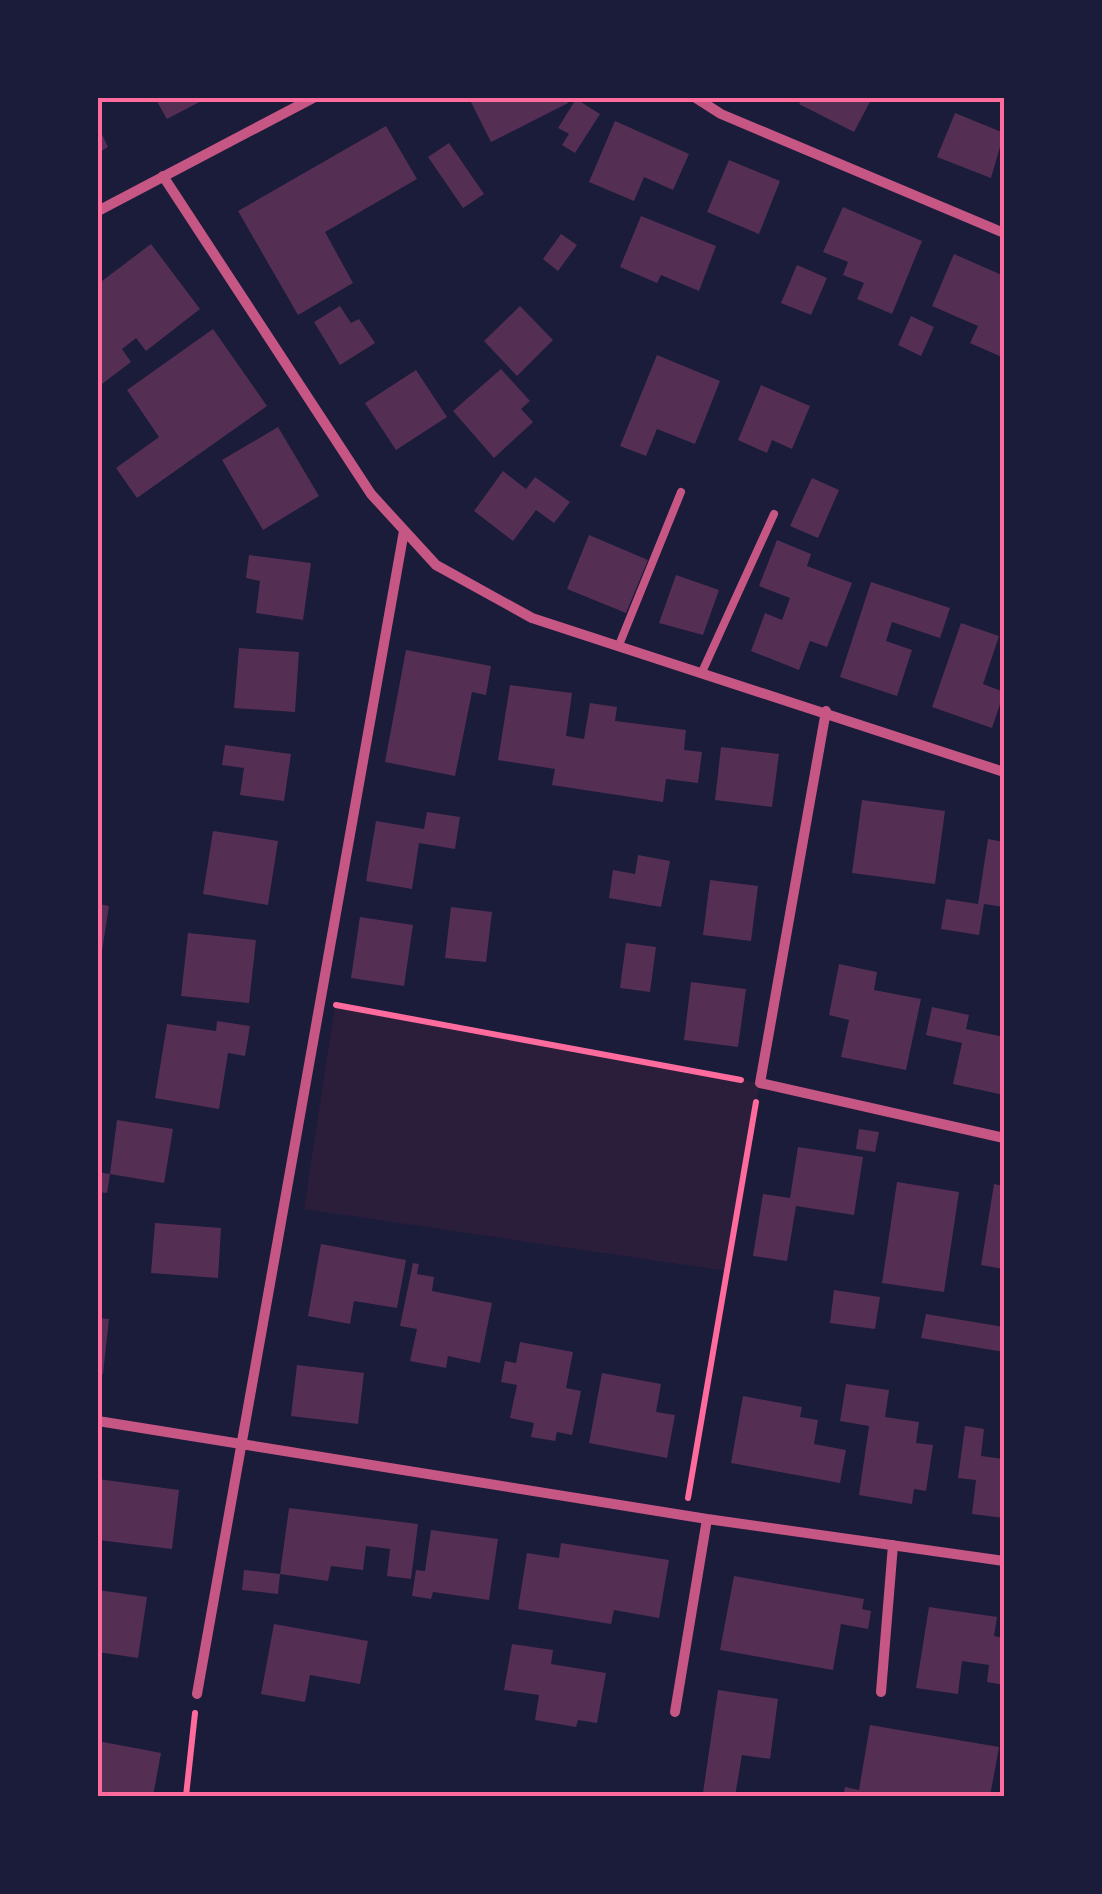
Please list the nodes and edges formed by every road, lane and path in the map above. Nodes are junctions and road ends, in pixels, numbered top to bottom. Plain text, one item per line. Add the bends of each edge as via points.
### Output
1 (313, 98) edge
2 (696, 98) edge
3 (164, 176) junction
4 (98, 212) edge
5 (1004, 233) edge
6 (681, 492) dead end
7 (774, 514) dead end
8 (404, 531) junction
9 (618, 645) junction
10 (702, 672) junction
11 (826, 711) junction
12 (1004, 772) edge
13 (319, 1002) junction
14 (760, 1083) junction
15 (1004, 1138) edge
16 (98, 1421) edge
17 (241, 1442) junction
18 (685, 1514) junction
19 (707, 1519) junction
20 (892, 1545) junction
21 (1004, 1562) edge
22 (882, 1692) dead end
23 (197, 1694) joint
24 (676, 1712) dead end
25 (186, 1796) edge

1 - 3 street
2 - 5 street
3 - 4 street
3 - 8 street via 372,494
6 - 9 lane
7 - 10 lane
8 - 9 street via 436,564 532,618
8 - 13 street
9 - 10 street
10 - 11 street
11 - 12 street
11 - 14 street
13 - 14 path
13 - 17 street
14 - 15 street
14 - 18 path
16 - 17 street
17 - 18 street
17 - 23 street
18 - 19 street
19 - 20 street
19 - 24 street
20 - 21 street
20 - 22 street
23 - 25 path

